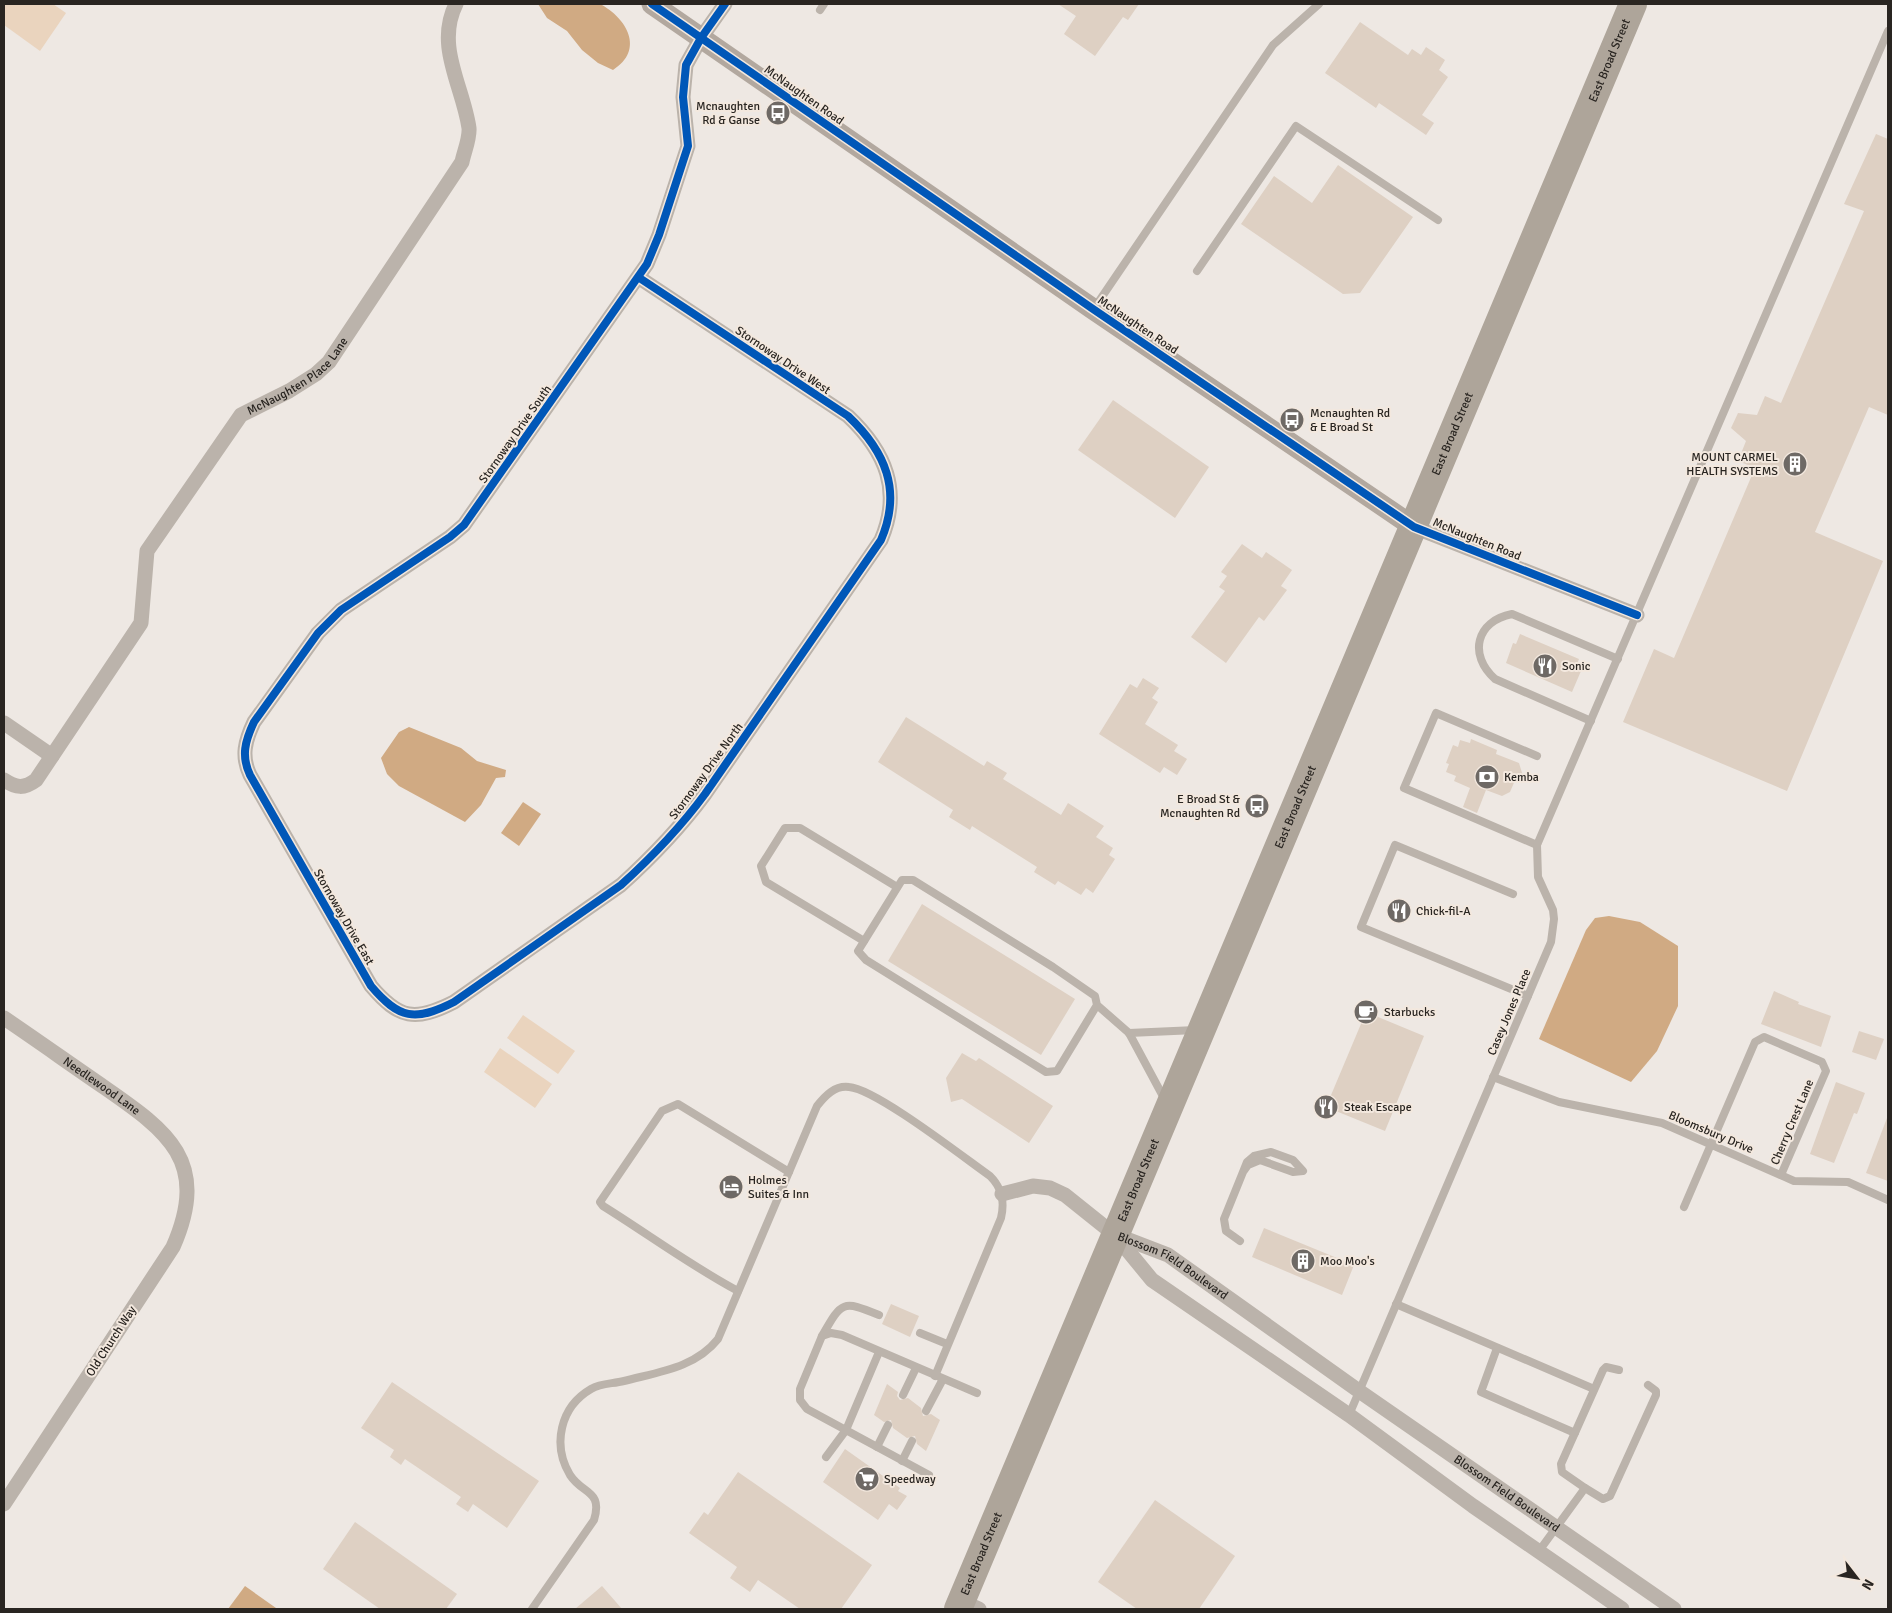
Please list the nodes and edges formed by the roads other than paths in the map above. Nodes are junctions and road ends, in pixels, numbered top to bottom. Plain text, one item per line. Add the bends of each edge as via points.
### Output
1 (456, 4) edge
2 (652, 4) edge
3 (725, 4) edge
4 (1319, 4) edge
5 (1634, 4) edge
6 (1888, 31) edge
7 (701, 38) junction
8 (1438, 220) dead end
9 (1196, 271) dead end
10 (638, 277) junction
11 (1094, 309) junction
12 (889, 484) joint
13 (1414, 527) junction
14 (1637, 614) junction
15 (1618, 659) junction
16 (1591, 721) junction
17 (4, 723) edge
18 (52, 756) junction
19 (1537, 756) dead end
20 (250, 775) joint
21 (4, 780) edge
22 (1537, 845) junction
23 (897, 887) junction
24 (1513, 894) dead end
25 (864, 941) junction
26 (1528, 996) junction
27 (454, 1002) joint
28 (1097, 1005) junction
29 (4, 1018) edge
30 (1200, 1030) junction
31 (1129, 1033) junction
32 (1493, 1077) junction
33 (1168, 1106) junction
34 (1712, 1145) junction
35 (184, 1167) joint
36 (789, 1172) junction
37 (1243, 1172) junction
38 (1781, 1175) junction
39 (1002, 1194) junction
40 (1888, 1200) edge
41 (1684, 1207) dead end
42 (1114, 1235) junction
43 (1240, 1241) dead end
44 (738, 1291) junction
45 (1396, 1304) junction
46 (879, 1315) dead end
47 (920, 1333) dead end
48 (822, 1336) junction
49 (947, 1344) junction
50 (1497, 1348) junction
51 (879, 1352) junction
52 (916, 1368) junction
53 (1618, 1370) dead end
54 (935, 1376) junction
55 (943, 1379) junction
56 (1648, 1385) dead end
57 (1594, 1389) junction
58 (1359, 1391) junction
59 (977, 1393) dead end
60 (903, 1395) dead end
61 (926, 1411) dead end
62 (1349, 1415) junction
63 (888, 1424) dead end
64 (846, 1430) junction
65 (1575, 1433) junction
66 (912, 1441) dead end
67 (877, 1447) junction
68 (826, 1457) dead end
69 (902, 1461) junction
70 (929, 1476) dead end
71 (1585, 1488) junction
72 (4, 1504) edge
73 (1555, 1527) junction
74 (1538, 1551) junction
75 (966, 1607) edge
76 (532, 1609) edge
77 (1622, 1609) edge
78 (1674, 1609) edge

1 - 18 street, McNaughten Place Lane via 447,30 449,53 469,130 462,162 329,362 289,391 241,415 147,551 141,623
2 - 7 street, McNaughten Road
3 - 7 street, Stornoway Drive South
4 - 11 lane via 1273,45
5 - 13 highway, East Broad Street
6 - 14 lane, Casey Jones Place
7 - 10 street, Stornoway Drive South via 686,66 683,97 688,146 659,234
7 - 11 street, McNaughten Road
8 - 9 lane via 1296,126
10 - 12 street, Stornoway Drive West via 848,416 876,446
10 - 20 street, Stornoway Drive South via 464,524 450,537 352,601 318,633 250,730 244,754
11 - 13 street, McNaughten Road
12 - 27 street, Stornoway Drive North via 889,522 881,540 688,818 621,885
13 - 14 street, McNaughten Road
13 - 30 highway, East Broad Street
14 - 15 lane, Casey Jones Place
15 - 16 lane, Casey Jones Place
15 - 16 lane via 1512,614 1499,617 1486,626 1478,648 1485,670 1495,679
16 - 22 lane, Casey Jones Place
17 - 18 street
18 - 21 street, McNaughten Place Lane via 28,786 20,787
19 - 22 lane via 1436,713 1404,788
20 - 27 street, Stornoway Drive East via 371,986 387,1005 418,1015 433,1013
22 - 26 lane, Casey Jones Place via 1538,878 1553,910 1554,920 1551,942
23 - 25 lane
23 - 25 lane via 800,828 784,828 761,866 766,882
23 - 28 lane via 902,880 914,880 1053,967 1095,996
24 - 26 lane via 1396,845 1361,927
25 - 28 lane via 858,951 866,960 1046,1072 1057,1071
26 - 32 lane, Casey Jones Place
28 - 31 lane
29 - 35 street, Needlewood Lane via 156,1124 168,1137
30 - 31 lane
30 - 33 highway, East Broad Street
31 - 33 lane
32 - 34 lane, Bloomsbury Drive via 1559,1102 1662,1123
32 - 45 lane, Casey Jones Place
33 - 42 highway, East Broad Street
34 - 38 lane, Bloomsbury Drive
34 - 38 lane, Cherry Crest Lane via 1758,1039 1764,1037 1822,1062 1826,1071
34 - 41 lane, Cherry Crest Lane
35 - 72 street, Old Church Way via 186,1208 173,1247
36 - 39 lane via 817,1106 826,1095 848,1086 873,1095 990,1176
36 - 44 lane
36 - 44 lane via 678,1104 662,1111 600,1202 710,1276
37 - 37 lane via 1254,1156 1271,1152 1293,1160 1303,1171 1293,1172 1260,1160 1248,1165
37 - 43 lane via 1224,1218 1226,1231
38 - 40 lane, Bloomsbury Drive via 1803,1182 1848,1182
39 - 42 street via 1033,1186 1050,1188 1064,1195
39 - 49 lane via 1001,1218
42 - 58 street, Blossom Field Boulevard via 1168,1254
42 - 62 street, Blossom Field Boulevard via 1152,1280
42 - 75 highway, East Broad Street
44 - 76 lane via 718,1338 693,1362 603,1384 591,1389 571,1407 563,1422 560,1439 564,1463 572,1477 595,1499 598,1508 594,1520
45 - 50 lane
45 - 58 lane, Casey Jones Place
46 - 48 lane via 853,1304 843,1306
47 - 49 lane
48 - 51 lane via 842,1335
48 - 64 lane via 800,1389 800,1400 807,1409
49 - 54 lane
50 - 57 lane
50 - 65 lane via 1481,1392
51 - 52 lane
51 - 64 lane
52 - 54 lane
52 - 60 lane
53 - 57 lane via 1606,1367
54 - 55 lane
55 - 59 lane
55 - 61 lane
56 - 71 lane via 1656,1395 1610,1496 1603,1499
57 - 65 lane
58 - 62 lane, Casey Jones Place
58 - 73 street, Blossom Field Boulevard
62 - 74 street, Blossom Field Boulevard
63 - 67 lane
64 - 67 lane
64 - 68 lane
65 - 71 lane via 1560,1468
66 - 69 lane
67 - 69 lane
69 - 70 lane
71 - 73 lane
73 - 74 lane
73 - 78 street, Blossom Field Boulevard
74 - 77 street, Blossom Field Boulevard

